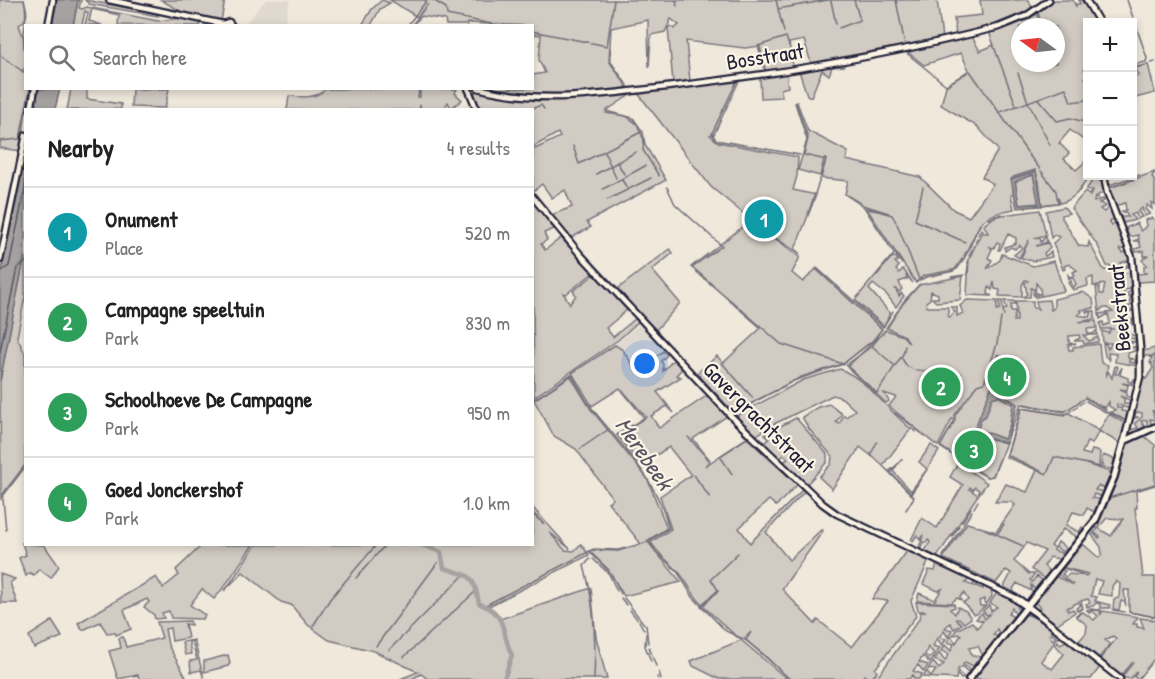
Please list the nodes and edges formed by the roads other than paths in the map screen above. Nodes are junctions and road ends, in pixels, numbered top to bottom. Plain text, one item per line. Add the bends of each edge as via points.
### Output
1 (53, 0) edge
2 (109, 0) edge
3 (1049, 0) edge
4 (1086, 0) edge
5 (1097, 18) edge
6 (48, 24) edge
7 (218, 24) edge
8 (35, 90) edge
9 (469, 90) edge
10 (487, 90) edge
11 (31, 108) edge
12 (476, 108) edge
13 (24, 145) edge
14 (1105, 180) edge
15 (534, 198) edge
16 (0, 260) edge
17 (1155, 427) edge
18 (1124, 441) junction
19 (1026, 606) junction
20 (969, 679) edge
21 (1120, 679) edge

1 - 6 street
2 - 7 street
3 - 10 street, Bosstraat via 1026,16 999,27 764,75 560,98
4 - 5 street
8 - 11 street
9 - 12 street
13 - 16 street
14 - 18 street, Beekstraat via 1132,257 1141,358
15 - 19 street, Gavergrachtstraat via 596,272 737,423 823,504
17 - 18 main road
18 - 19 main road via 1101,511
19 - 20 main road
19 - 21 street, Gavergrachtstraat

